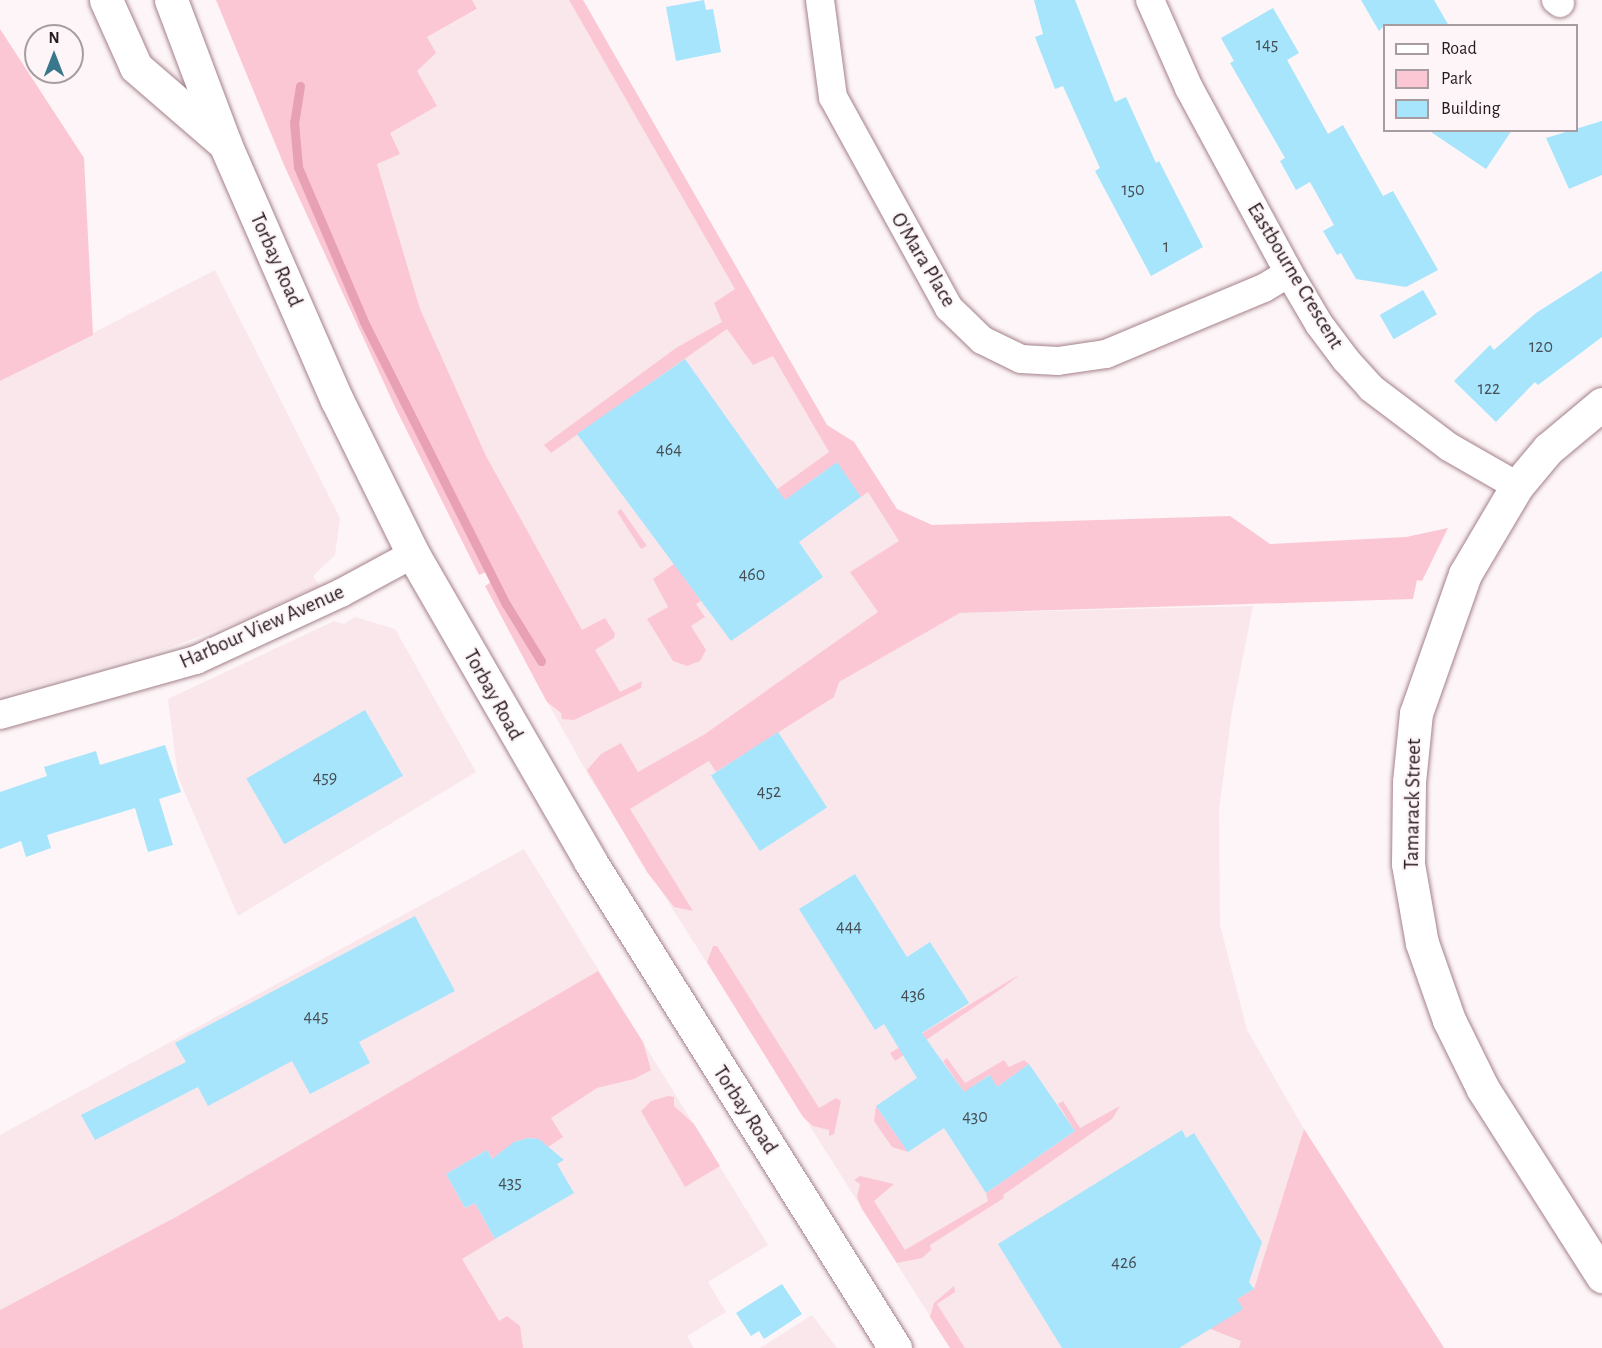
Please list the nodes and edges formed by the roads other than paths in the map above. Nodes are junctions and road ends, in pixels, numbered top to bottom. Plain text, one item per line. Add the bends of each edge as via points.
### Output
1 (106, 0) edge
2 (171, 0) edge
3 (820, 0) edge
4 (1150, 0) edge
5 (225, 144) junction
6 (1289, 273) junction
7 (1602, 404) edge
8 (1517, 486) junction
9 (413, 554) junction
10 (0, 715) edge
11 (1602, 1276) edge
12 (895, 1348) edge

1 - 5 main road via 136,67
2 - 5 main road, Torbay Road
3 - 6 street, O'Mara Place via 833,97 949,308 982,340 1021,359 1058,361 1106,354 1264,288
4 - 6 street, Eastbourne Crescent via 1189,88
5 - 9 main road, Torbay Road via 337,400
6 - 8 street, Eastbourne Crescent via 1319,324 1371,388 1449,447
7 - 8 main road, Tamarack Street via 1548,449
8 - 11 main road, Tamarack Street via 1465,574 1416,713 1409,782 1408,864 1422,943 1449,1020 1483,1089
9 - 10 street, Harbour View Avenue via 341,593 196,660
9 - 12 main road, Torbay Road via 584,851

